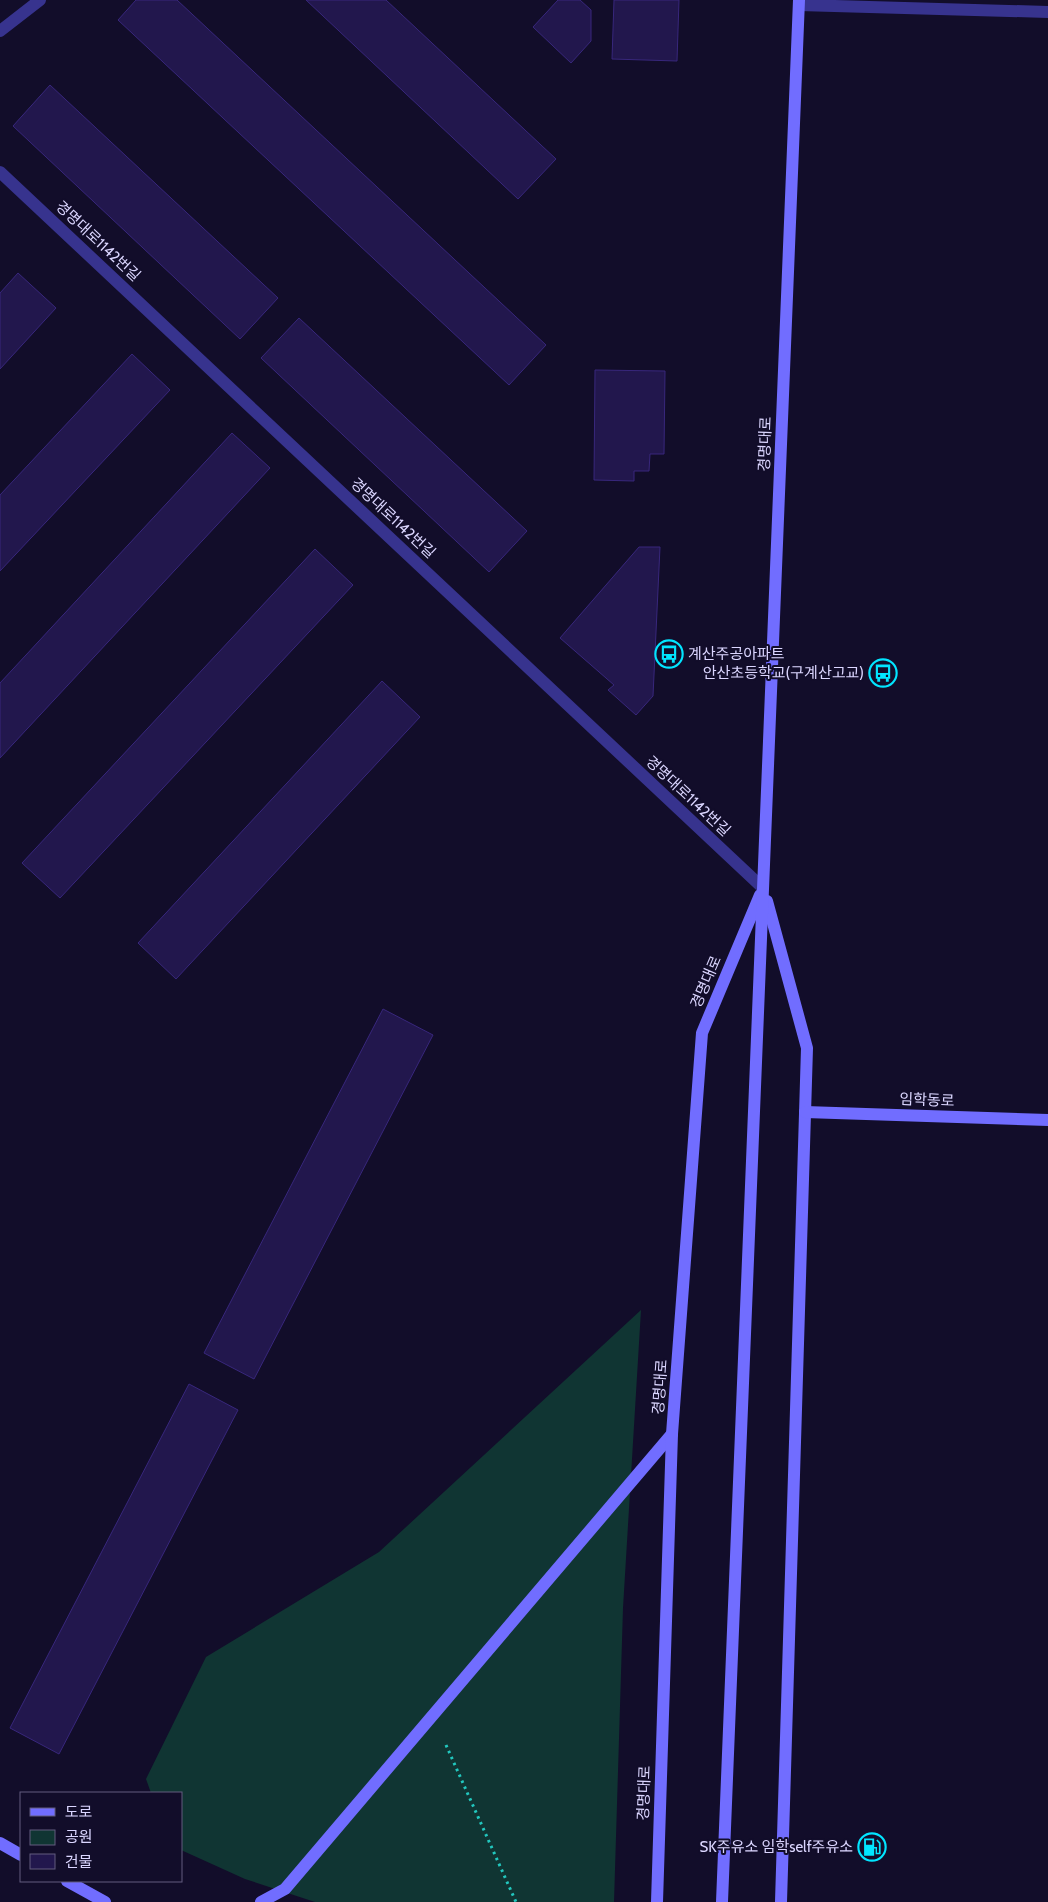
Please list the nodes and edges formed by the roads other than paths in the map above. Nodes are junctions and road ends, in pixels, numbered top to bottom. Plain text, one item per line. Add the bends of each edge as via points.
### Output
1 (40, 0) edge
2 (799, 2) edge
3 (1048, 12) edge
4 (0, 31) edge
5 (0, 172) edge
6 (763, 888) junction
7 (805, 1112) junction
8 (1048, 1120) edge
9 (672, 1434) junction
10 (0, 1842) edge
11 (20, 1854) edge
12 (69, 1882) edge
13 (104, 1902) edge
14 (261, 1902) edge
15 (657, 1902) edge
16 (722, 1902) edge
17 (781, 1902) edge

1 - 4 street
2 - 3 street
2 - 6 street, 경명대로
5 - 6 street, 경명대로1142번길
6 - 7 street, 경명대로 via 807,1048
6 - 9 street, 경명대로 via 702,1033
6 - 16 street, 경명대로
7 - 8 street, 임학동로
7 - 17 street, 경명대로
9 - 14 street via 285,1889
9 - 15 street, 경명대로
10 - 11 street
12 - 13 street

